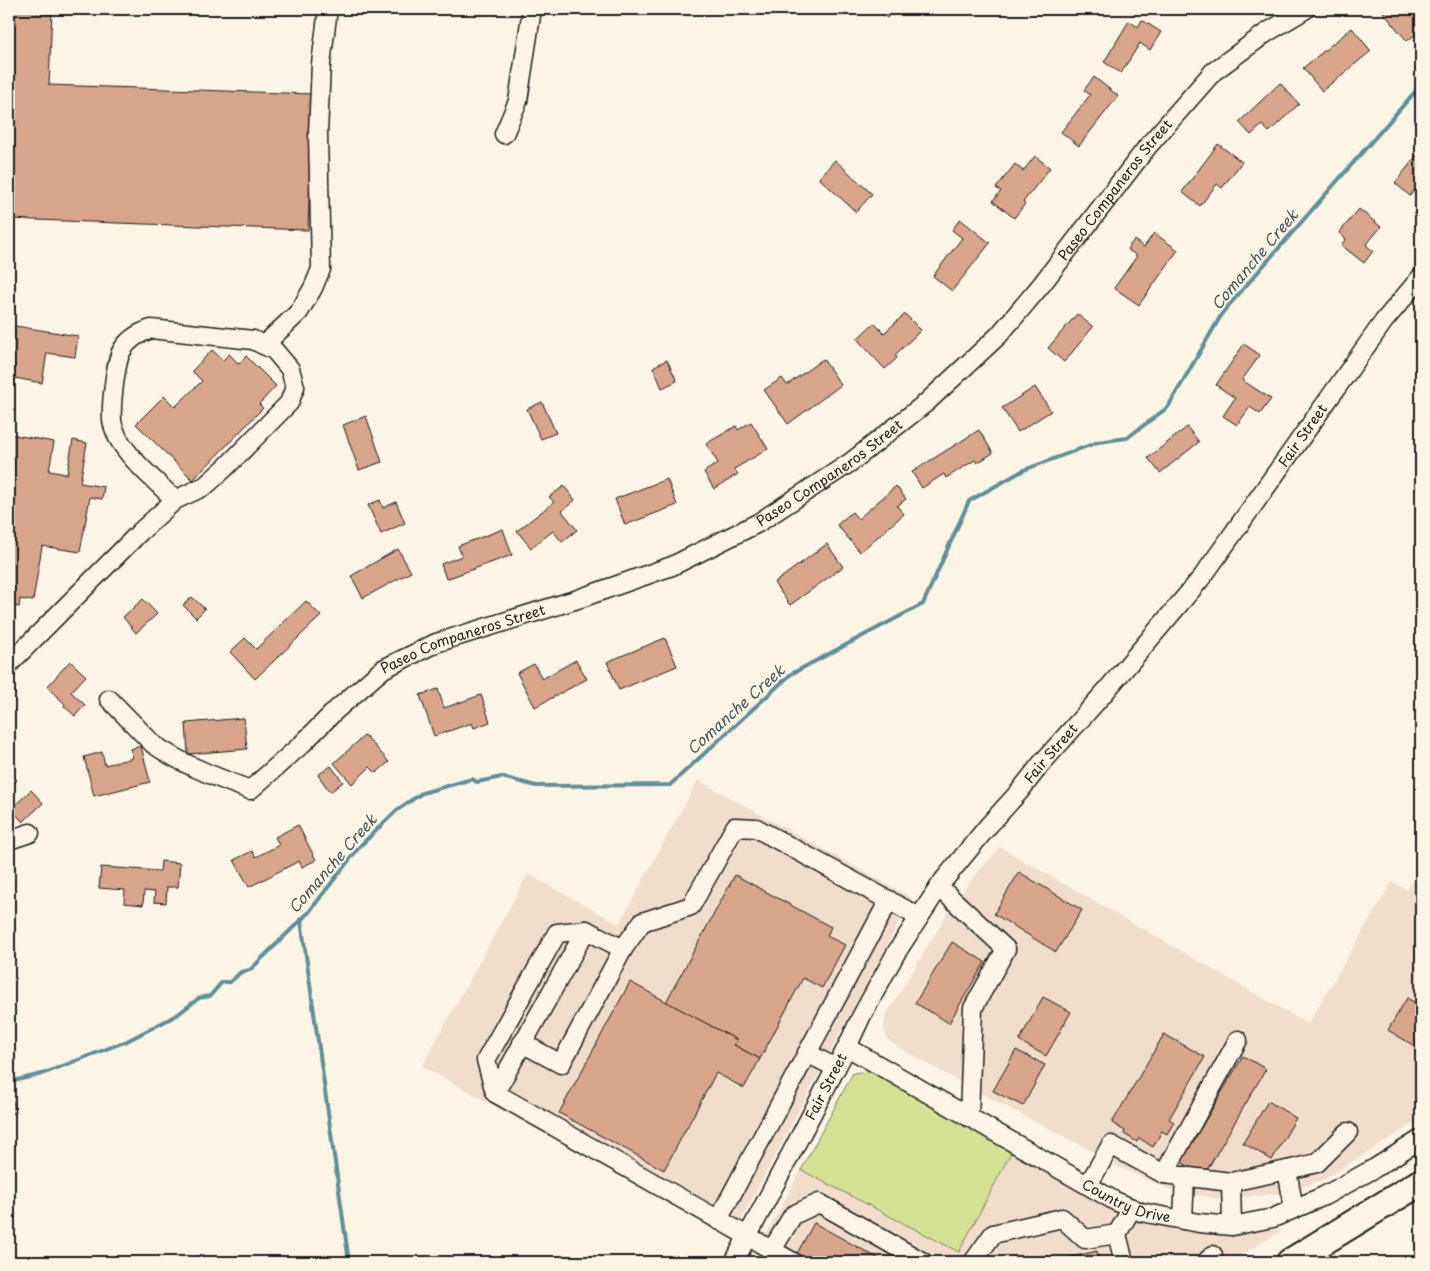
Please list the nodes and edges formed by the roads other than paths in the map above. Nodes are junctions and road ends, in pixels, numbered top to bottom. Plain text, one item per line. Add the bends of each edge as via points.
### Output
1 (328, 9) edge
2 (532, 9) edge
3 (1306, 9) edge
4 (504, 134) dead end
5 (1421, 277) edge
6 (264, 346) junction
7 (175, 500) junction
8 (9, 664) edge
9 (109, 699) dead end
10 (30, 833) dead end
11 (9, 840) edge
12 (939, 887) junction
13 (889, 900) junction
14 (920, 917) junction
15 (586, 930) junction
16 (623, 949) junction
17 (1238, 1040) dead end
18 (522, 1043) junction
19 (847, 1047) junction
20 (807, 1053) junction
21 (836, 1068) junction
22 (494, 1093) junction
23 (969, 1117) junction
24 (1348, 1132) dead end
25 (1421, 1139) edge
26 (1287, 1170) junction
27 (1164, 1174) junction
28 (1185, 1176) junction
29 (1231, 1182) junction
30 (1421, 1182) edge
31 (1088, 1185) junction
32 (1132, 1208) junction
33 (1294, 1209) junction
34 (718, 1220) junction
35 (1182, 1220) junction
36 (1232, 1226) junction
37 (1117, 1234) junction
38 (747, 1236) junction
39 (772, 1250) junction
40 (734, 1262) edge
41 (792, 1262) edge
42 (923, 1262) edge
43 (974, 1262) edge
44 (1124, 1262) edge
45 (1290, 1262) edge

1 - 6 street via 321,64 318,134 321,269 299,312
2 - 4 street via 518,101
3 - 9 street, Paseo Companeros Street via 1266,32 1213,72 1148,146 999,335 927,402 851,462 758,523 672,566 436,643 383,669 250,790 178,760 153,744
5 - 12 street, Fair Street via 1384,321 1203,576
6 - 7 street via 274,350 290,368 296,387 289,403 205,486
6 - 7 street via 253,340 151,329 140,332 122,350 115,373 112,422 118,438 134,460
7 - 8 street
10 - 11 street
12 - 14 street, Fair Street
12 - 23 street via 1006,949 972,1008
13 - 14 street
13 - 16 street via 756,828 735,827 691,906 642,922
13 - 20 street
14 - 19 street, Fair Street via 896,953
15 - 16 street
15 - 18 street
15 - 22 street via 557,933 486,1060
16 - 18 street via 560,1064
17 - 27 street
18 - 22 street
19 - 21 street, Fair Street
19 - 23 street, Country Drive
20 - 21 street
20 - 34 street
21 - 38 street, Fair Street
22 - 34 street
23 - 31 street, Country Drive
24 - 26 street via 1317,1163
25 - 33 street, Country Drive via 1375,1168
26 - 29 street
26 - 33 street
27 - 28 street
27 - 31 street via 1111,1146
28 - 29 street
28 - 35 street
29 - 36 street
30 - 45 highway
31 - 32 street, Country Drive
32 - 35 street, Country Drive
32 - 37 street
33 - 36 street, Country Drive via 1273,1218
34 - 38 street
35 - 36 street, Country Drive
37 - 43 street via 1085,1239 1062,1218 993,1234
37 - 44 street
38 - 39 street
38 - 40 street, Fair Street
39 - 41 street
39 - 42 street via 793,1215 819,1203

